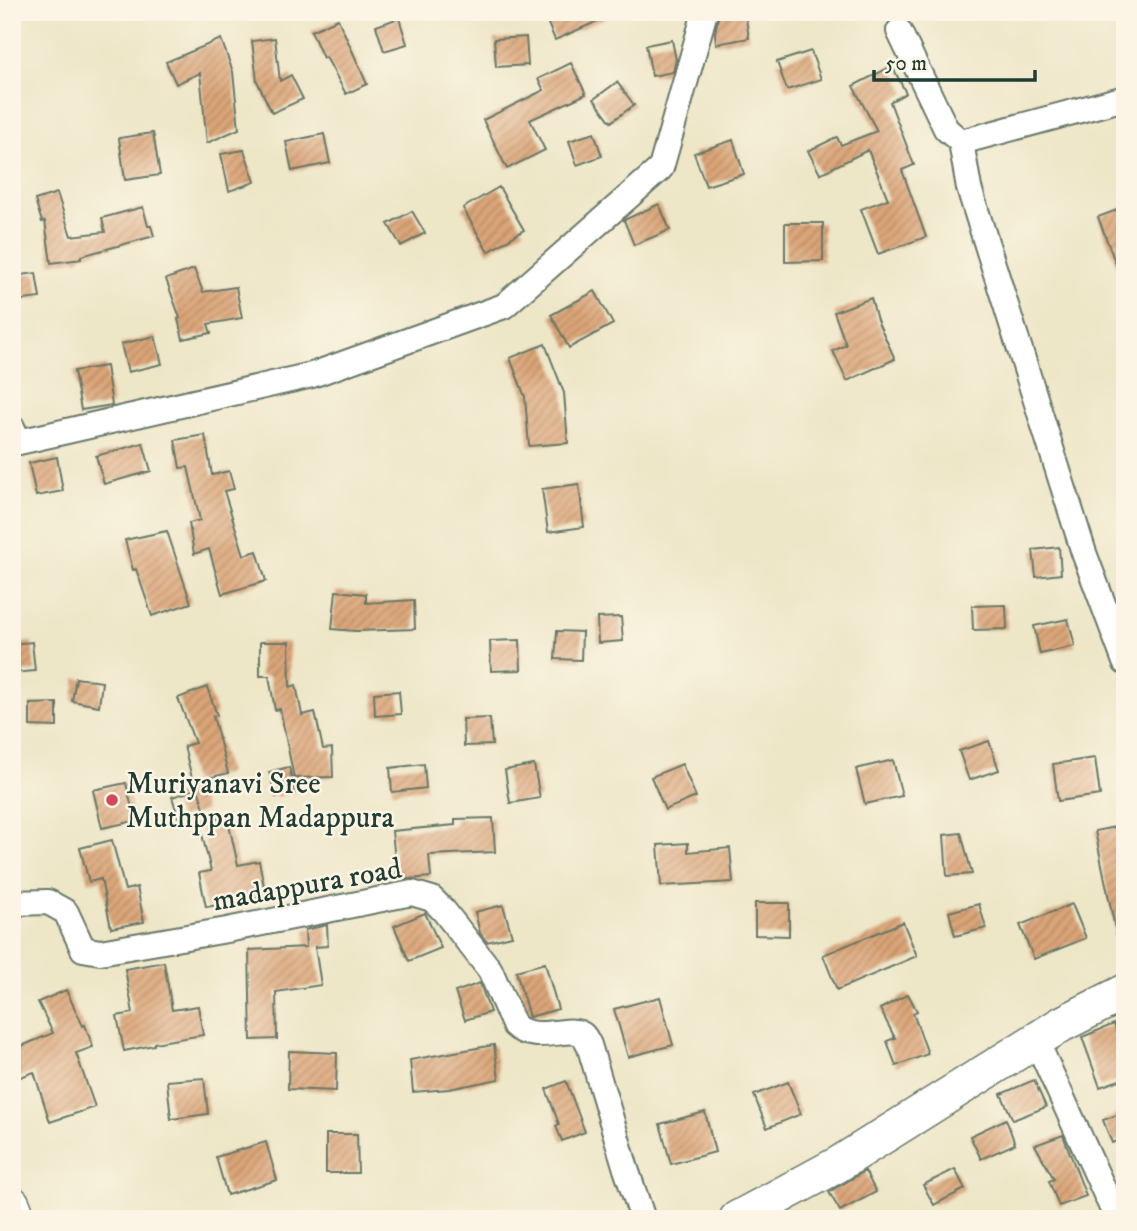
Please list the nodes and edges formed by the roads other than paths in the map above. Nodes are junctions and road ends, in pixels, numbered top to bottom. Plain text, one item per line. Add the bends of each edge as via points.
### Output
1 (705, 12) edge
2 (899, 31) dead end
3 (1125, 98) edge
4 (961, 142) junction
5 (12, 427) edge
6 (1125, 662) edge
7 (12, 903) edge
8 (1125, 992) edge
9 (1036, 1040) junction
10 (12, 1204) edge
11 (18, 1219) edge
12 (643, 1219) edge
13 (737, 1219) edge
14 (1117, 1219) edge

1 - 5 street via 661,168 504,306 312,376 19,442
2 - 4 street via 946,129
3 - 4 street
4 - 6 street via 969,188 1080,540
7 - 12 street, madappura road via 48,902 66,912 83,949 100,952 412,893 432,899 489,970 520,1031 583,1035
8 - 9 street
9 - 13 street via 837,1165
9 - 14 street
10 - 11 street

